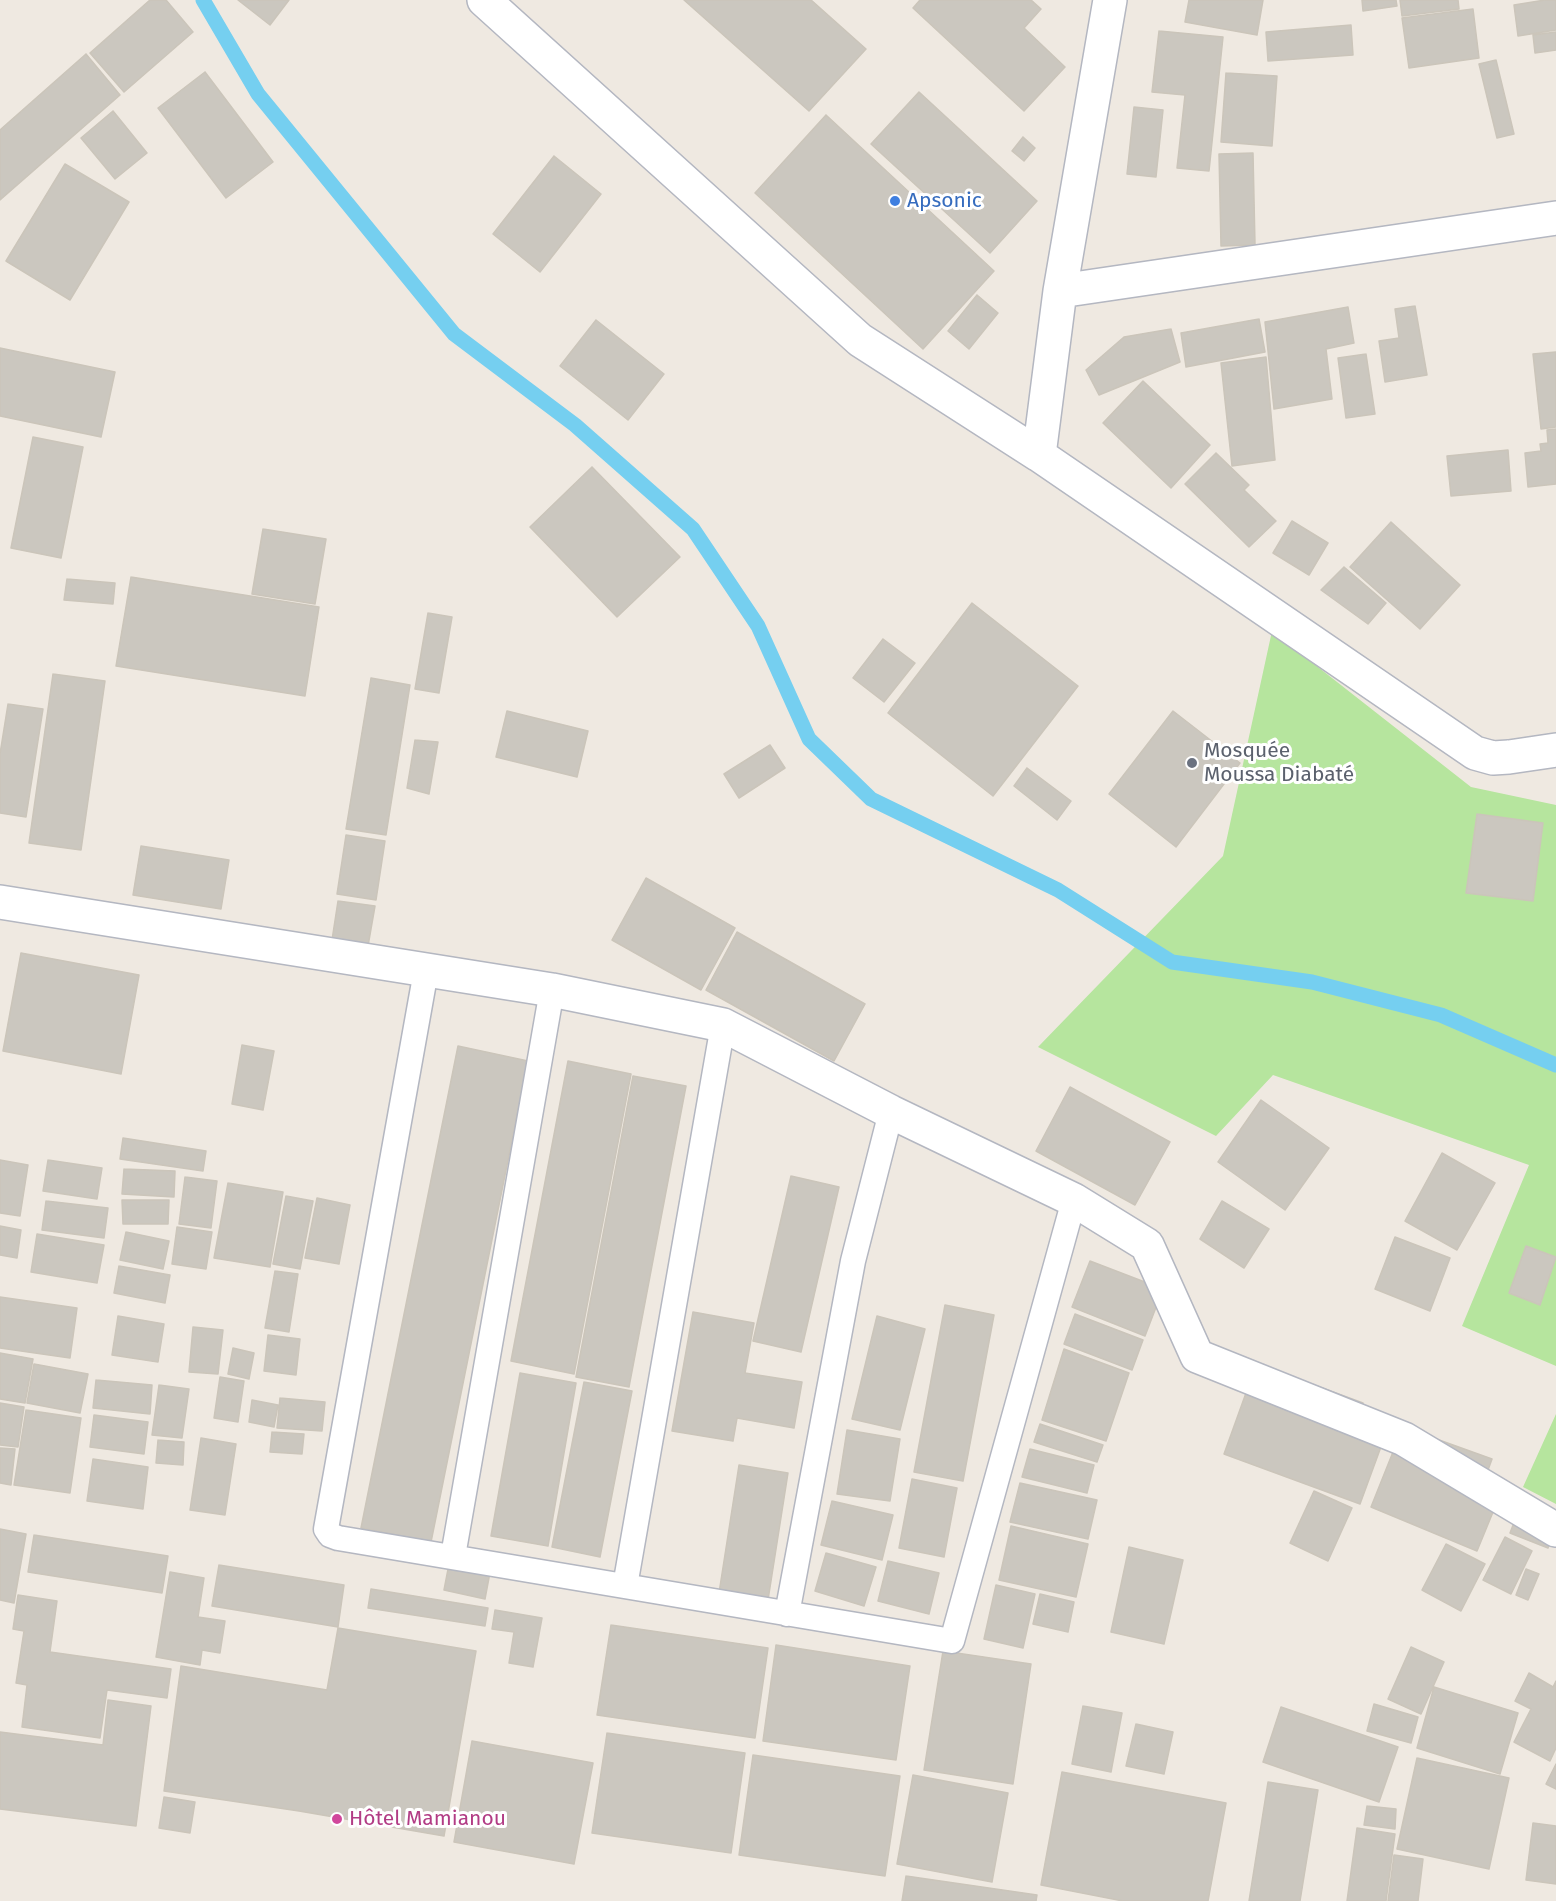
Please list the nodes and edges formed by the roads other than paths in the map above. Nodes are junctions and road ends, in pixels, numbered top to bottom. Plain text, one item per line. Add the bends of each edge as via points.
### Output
1 (484, 0) edge
2 (1110, 0) edge
3 (1556, 218) edge
4 (1060, 291) junction
5 (1039, 454) junction
6 (1556, 750) edge
7 (0, 902) edge
8 (426, 970) junction
9 (552, 990) junction
10 (723, 1025) junction
11 (891, 1112) junction
12 (1074, 1200) junction
13 (1556, 1530) edge
14 (453, 1556) junction
15 (625, 1586) junction
16 (787, 1614) junction

1 - 5 street via 860,340
2 - 4 street
3 - 4 street
4 - 5 street
5 - 6 street via 1475,753 1493,758
7 - 8 street
8 - 9 street
8 - 14 lane via 326,1529 338,1538
9 - 10 street
9 - 14 lane
10 - 11 street
10 - 15 lane
11 - 12 street
11 - 16 lane via 853,1261
12 - 13 street via 1147,1245 1197,1356 1404,1439
12 - 16 lane via 952,1641
14 - 15 lane
15 - 16 lane

